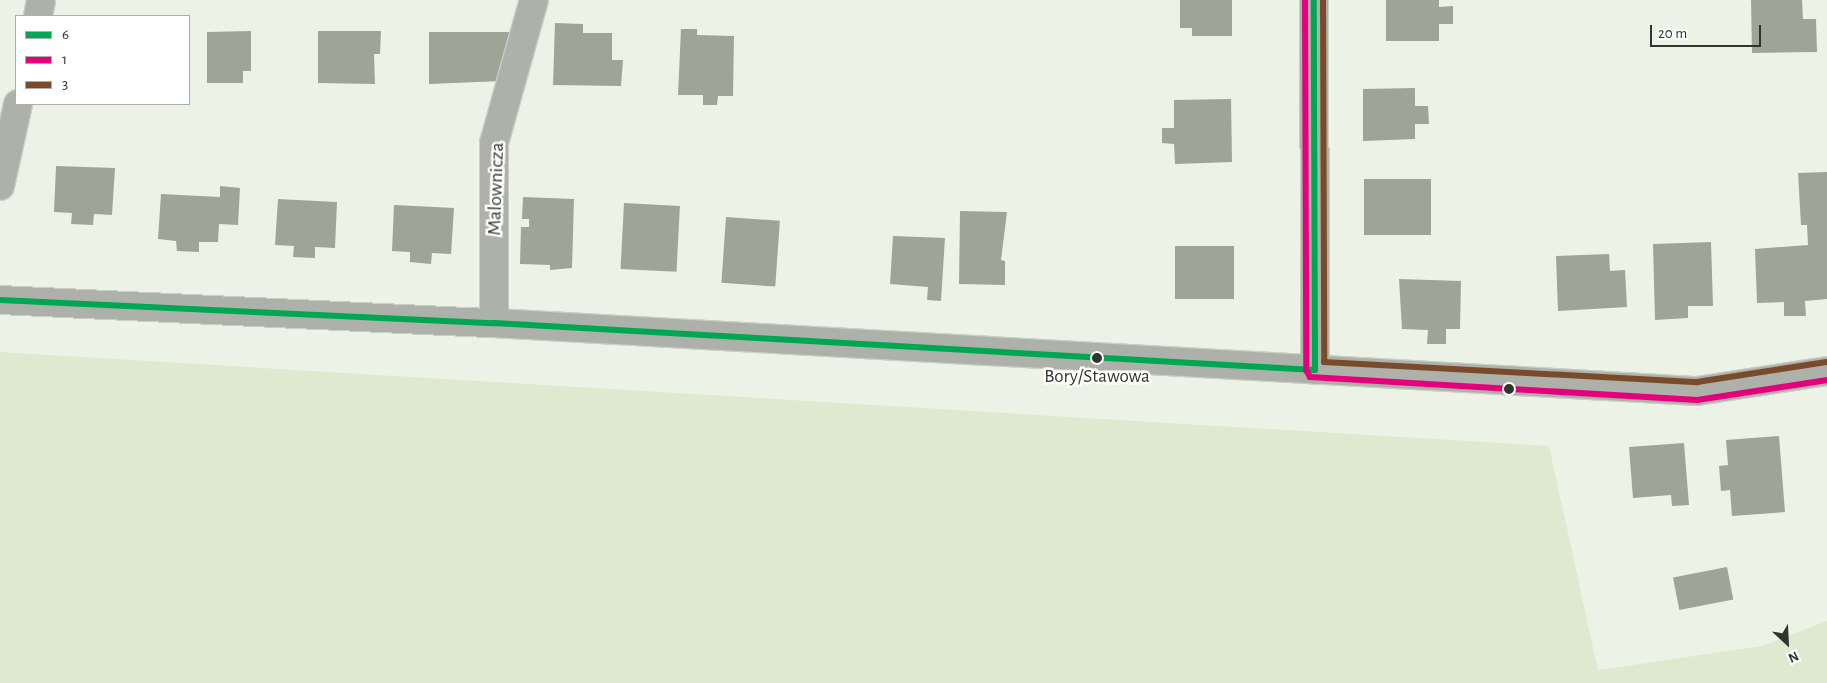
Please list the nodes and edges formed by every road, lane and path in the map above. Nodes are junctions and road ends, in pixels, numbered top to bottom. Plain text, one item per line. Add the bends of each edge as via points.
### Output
1 (41, 0) edge
2 (534, 0) edge
3 (1314, 0) edge
4 (38, 15) edge
5 (18, 105) edge
6 (0, 186) edge
7 (0, 300) edge
8 (494, 323) junction
9 (1315, 370) junction
10 (1827, 371) edge

1 - 4 street
2 - 8 street, Malownicza via 494,143
3 - 9 street
5 - 6 street
7 - 8 street
8 - 9 street
9 - 10 street via 1697,391

